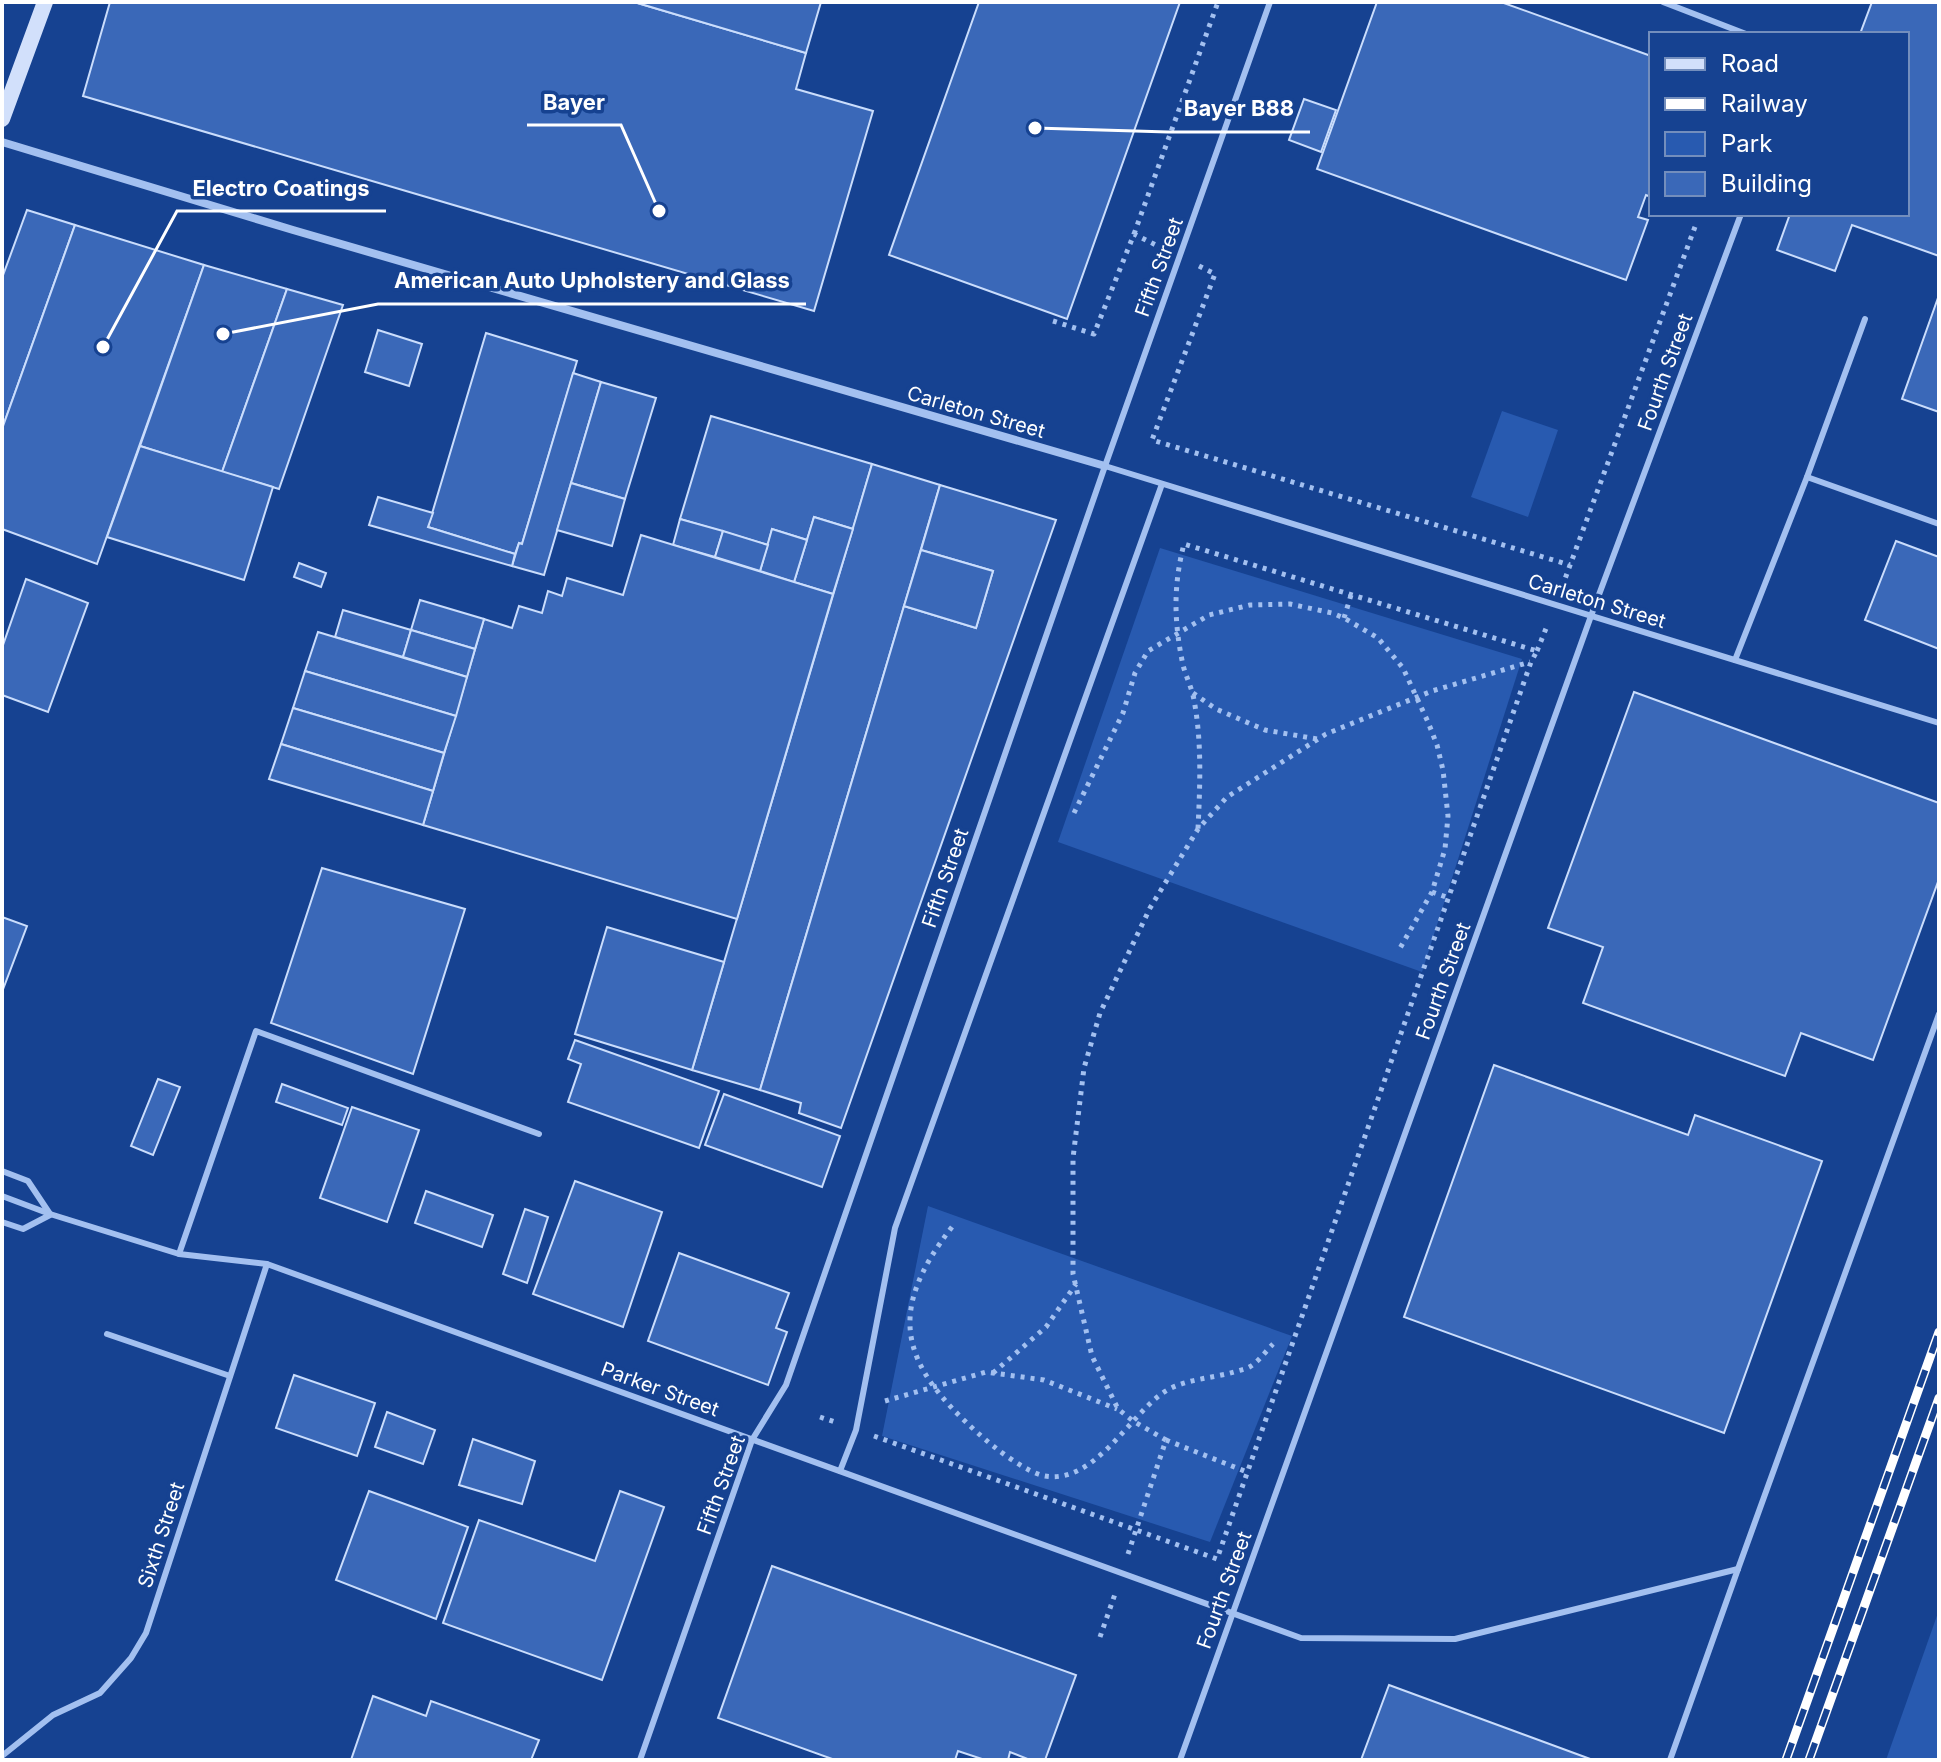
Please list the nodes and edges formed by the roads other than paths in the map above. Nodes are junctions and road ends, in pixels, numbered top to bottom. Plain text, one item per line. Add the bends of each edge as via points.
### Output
1 (45, 2) edge
2 (1270, 2) edge
3 (1663, 2) edge
4 (1688, 2) edge
5 (1685, 10) junction
6 (1741, 32) edge
7 (2, 119) edge
8 (2, 142) edge
9 (1740, 216) edge
10 (1865, 319) dead end
11 (1105, 466) junction
12 (1807, 477) junction
13 (1162, 484) junction
14 (1939, 524) edge
15 (1591, 616) junction
16 (1735, 660) junction
17 (1939, 723) edge
18 (1939, 1014) edge
19 (539, 1134) dead end
20 (2, 1171) edge
21 (2, 1196) edge
22 (50, 1214) junction
23 (2, 1222) edge
24 (179, 1254) junction
25 (267, 1264) junction
26 (107, 1334) dead end
27 (230, 1376) junction
28 (752, 1440) junction
29 (840, 1471) junction
30 (1738, 1569) junction
31 (1233, 1613) junction
32 (2, 1756) edge
33 (640, 1760) edge
34 (1180, 1760) edge
35 (1670, 1760) edge

1 - 7 street
2 - 11 lane, Fifth Street
3 - 5 lane
4 - 5 lane
5 - 6 lane
8 - 11 street, Carleton Street
9 - 15 lane, Fourth Street
10 - 12 lane
11 - 13 lane, Carleton Street
11 - 28 lane, Fifth Street via 786,1385
12 - 14 lane
12 - 16 lane
13 - 15 lane, Carleton Street
13 - 29 lane via 895,1228 856,1430
15 - 16 lane, Carleton Street
15 - 31 lane, Fourth Street
16 - 17 lane, Carleton Street
18 - 30 lane
19 - 24 lane via 256,1031
20 - 22 lane via 28,1181
21 - 22 lane, Parker Street
22 - 23 lane via 23,1229
22 - 24 lane, Parker Street
24 - 25 lane, Parker Street
25 - 27 lane, Sixth Street
25 - 28 lane, Parker Street
26 - 27 lane
27 - 32 lane, Sixth Street via 139,1646 100,1693 53,1715
28 - 29 lane, Parker Street
28 - 33 lane, Fifth Street
29 - 31 lane, Parker Street
30 - 31 lane, Parker Street via 1455,1639 1301,1638
30 - 35 lane
31 - 34 lane, Fourth Street

